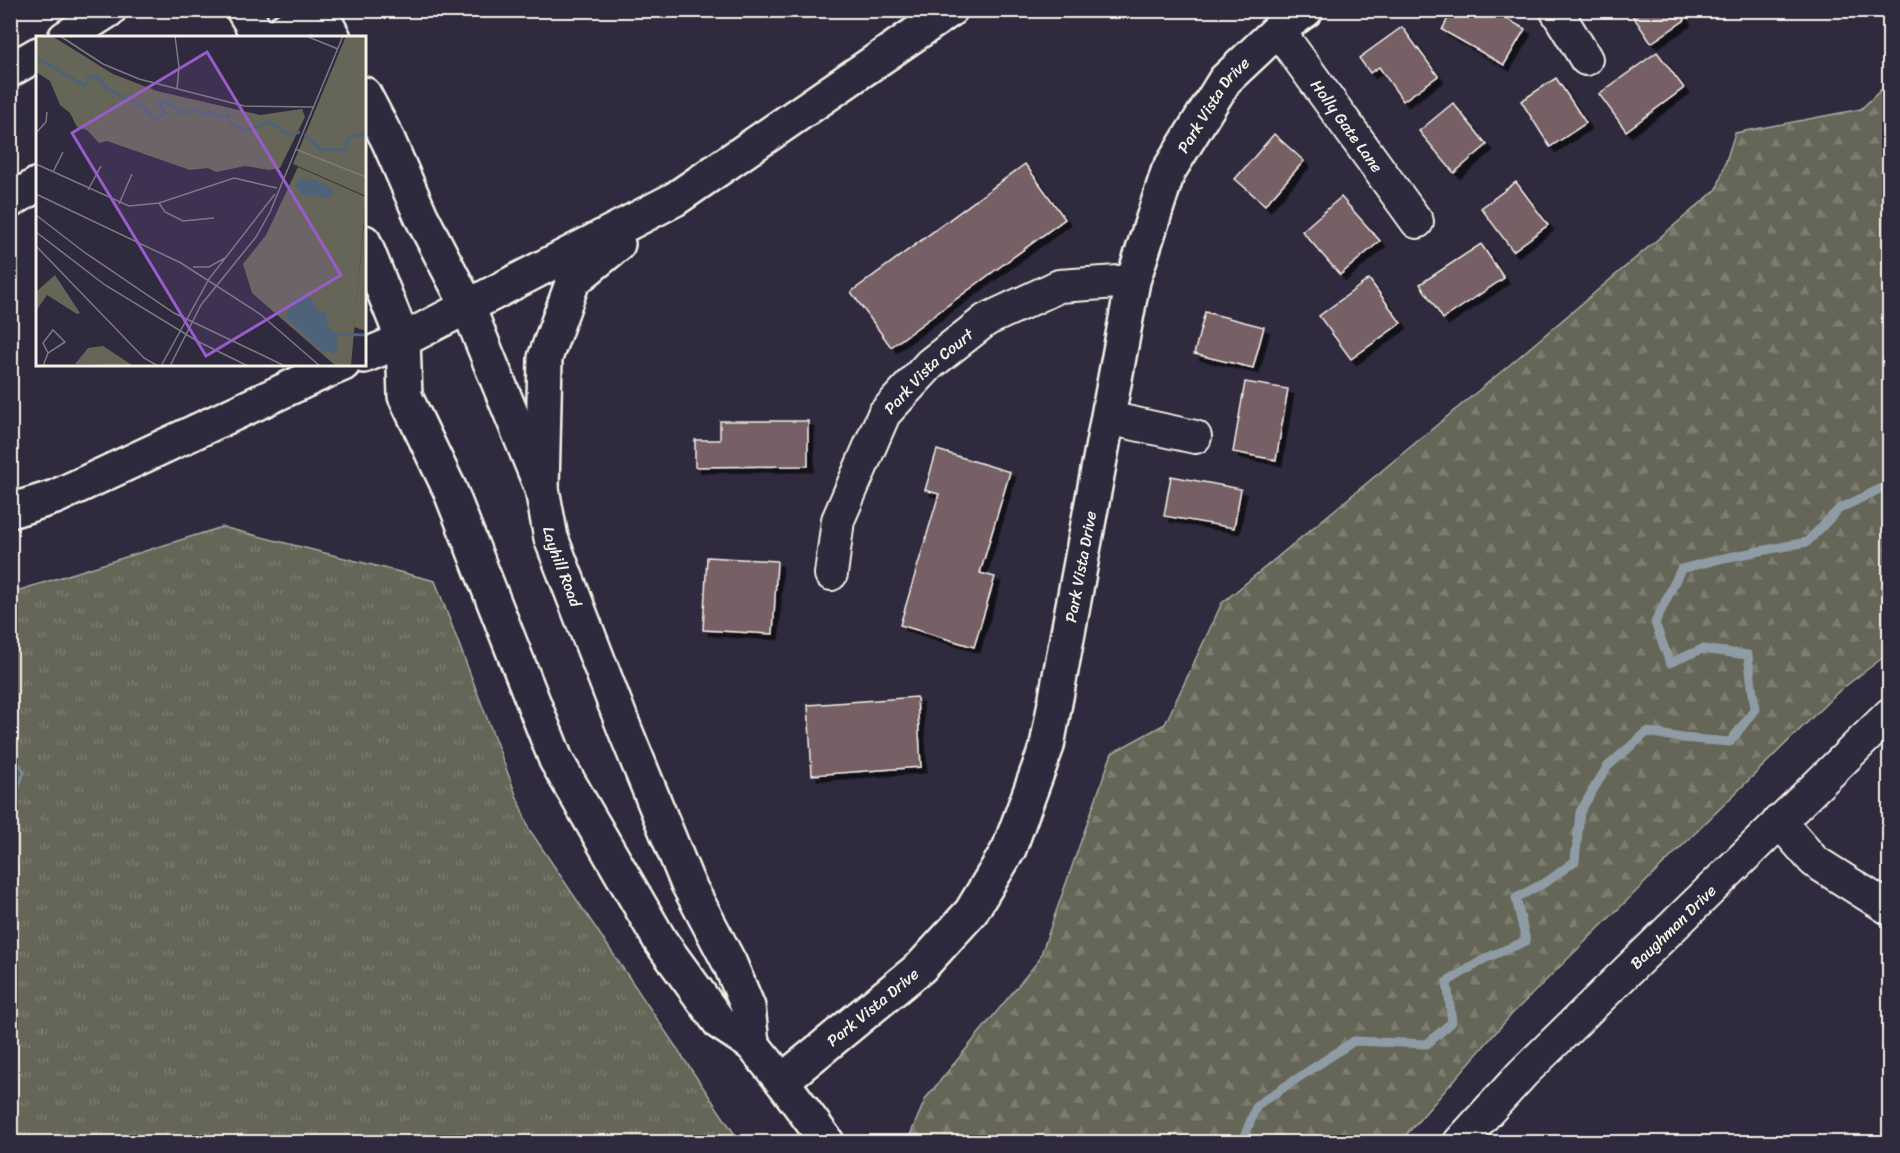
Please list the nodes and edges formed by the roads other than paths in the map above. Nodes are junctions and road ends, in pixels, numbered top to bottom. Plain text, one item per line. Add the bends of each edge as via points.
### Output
1 (109, 10) edge
2 (243, 10) edge
3 (318, 10) edge
4 (950, 10) edge
5 (1306, 10) edge
6 (1556, 10) edge
7 (1278, 30) junction
8 (67, 36) edge
9 (259, 36) edge
10 (275, 36) edge
11 (333, 36) edge
12 (36, 55) edge
13 (1586, 59) dead end
14 (10, 70) edge
15 (366, 98) edge
16 (36, 184) edge
17 (675, 199) junction
18 (10, 201) edge
19 (1417, 222) dead end
20 (366, 247) edge
21 (1133, 281) junction
22 (468, 307) junction
23 (403, 340) junction
24 (366, 355) edge
25 (338, 366) edge
26 (1108, 418) junction
27 (1195, 437) dead end
28 (542, 489) junction
29 (10, 511) edge
30 (831, 574) dead end
31 (1890, 714) edge
32 (1779, 821) junction
33 (1890, 909) edge
34 (752, 1044) junction
35 (782, 1081) junction
36 (826, 1143) edge
37 (1460, 1143) edge

1 - 8 main road
2 - 9 main road
3 - 10 main road
3 - 11 main road
4 - 17 main road
5 - 7 main road, Park Vista Drive
6 - 13 street
7 - 19 street, Holly Gate Lane
7 - 21 main road, Park Vista Drive via 1225,80 1168,172
12 - 14 main road
15 - 22 main road, Layhill Road
16 - 18 main road
17 - 22 main road
17 - 28 main road via 573,281 545,358
20 - 23 main road
21 - 26 main road, Park Vista Drive
21 - 30 street, Park Vista Court via 1059,286 986,320 930,364 884,414 838,520
22 - 23 main road
22 - 28 main road, Layhill Road
23 - 24 main road
23 - 34 main road via 405,396 450,490 556,760 661,942 720,1023
25 - 29 main road via 55,497
26 - 27 street
26 - 35 main road, Park Vista Drive via 1047,746 1009,849 971,912 921,967
28 - 34 main road, Layhill Road via 551,538 625,730 687,882 748,1007
31 - 32 street, Baughman Drive
32 - 33 street via 1814,861
32 - 37 street, Baughman Drive via 1523,1072
34 - 35 main road
35 - 36 main road

